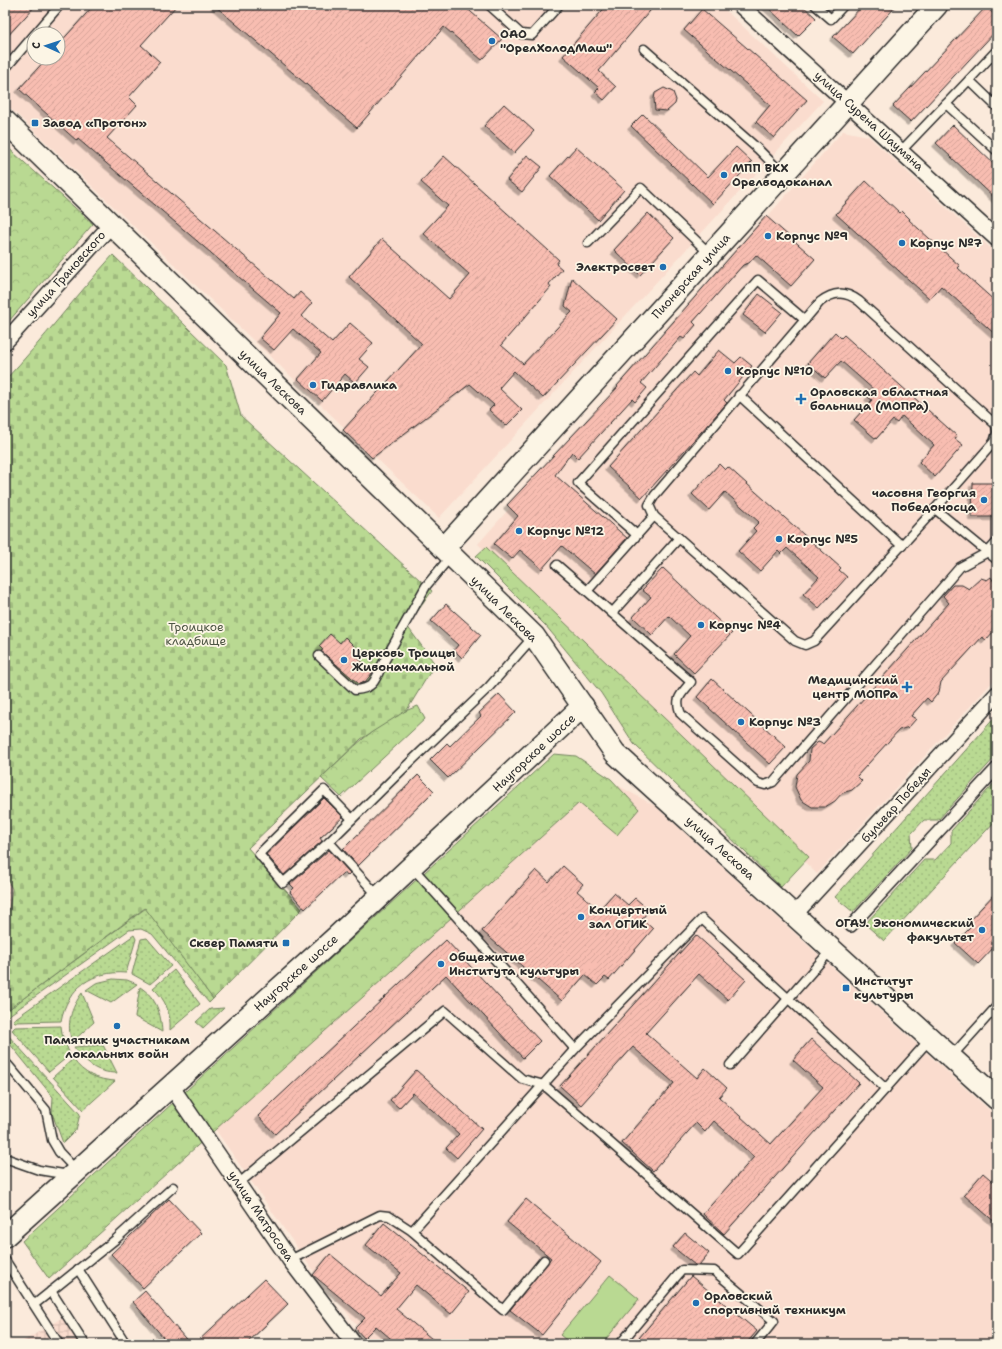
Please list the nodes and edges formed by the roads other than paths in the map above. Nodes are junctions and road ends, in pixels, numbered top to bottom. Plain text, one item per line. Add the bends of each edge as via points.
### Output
1 (60, 5) edge
2 (489, 5) edge
3 (559, 5) edge
4 (740, 5) edge
5 (815, 5) edge
6 (844, 5) edge
7 (937, 5) edge
8 (41, 26) edge
9 (26, 43) edge
10 (644, 49) dead end
11 (997, 50) edge
12 (5, 68) edge
13 (969, 80) junction
14 (849, 102) junction
15 (946, 104) junction
16 (997, 107) edge
17 (5, 121) edge
18 (901, 150) junction
19 (997, 151) edge
20 (784, 174) junction
21 (111, 225) junction
22 (997, 238) edge
23 (588, 243) dead end
24 (711, 254) junction
25 (805, 320) junction
26 (6, 339) edge
27 (739, 395) junction
28 (997, 428) edge
29 (936, 509) junction
30 (654, 516) junction
31 (637, 535) junction
32 (679, 538) junction
33 (997, 542) edge
34 (902, 546) junction
35 (448, 551) junction
36 (988, 552) junction
37 (997, 560) edge
38 (557, 565) dead end
39 (588, 591) junction
40 (612, 613) junction
41 (534, 636) junction
42 (319, 656) dead end
43 (997, 694) edge
44 (583, 706) junction
45 (997, 768) edge
46 (352, 819) junction
47 (329, 842) junction
48 (412, 867) junction
49 (379, 898) junction
50 (794, 915) junction
51 (851, 926) dead end
52 (831, 949) junction
53 (788, 998) junction
54 (997, 1006) edge
55 (930, 1039) junction
56 (576, 1049) junction
57 (951, 1058) junction
58 (730, 1065) dead end
59 (5, 1067) edge
60 (544, 1085) junction
61 (171, 1086) junction
62 (886, 1088) junction
63 (997, 1099) edge
64 (5, 1158) edge
65 (73, 1173) junction
66 (238, 1184) junction
67 (173, 1188) dead end
68 (412, 1231) junction
69 (5, 1236) edge
70 (5, 1260) edge
71 (290, 1260) junction
72 (544, 1260) dead end
73 (78, 1269) junction
74 (51, 1291) junction
75 (35, 1304) junction
76 (59, 1344) edge
77 (84, 1344) edge
78 (126, 1344) edge
79 (354, 1344) edge
80 (620, 1344) edge
81 (755, 1344) edge

1 - 8 lane
2 - 3 lane via 521,34 532,35
4 - 14 street, улица Сурена Шаумяна
5 - 6 lane via 831,19
7 - 14 main road, Пионерская улица
9 - 12 lane
10 - 20 lane
11 - 13 lane
13 - 15 lane
13 - 16 lane
14 - 18 street, улица Сурена Шаумяна
14 - 20 main road, Пионерская улица
15 - 18 lane
15 - 19 lane
17 - 21 main road, улица Лескова
18 - 22 street, улица Сурена Шаумяна
20 - 24 main road, Пионерская улица
21 - 26 street, улица Грановского
21 - 35 main road, улица Лескова
23 - 24 lane via 642,188
24 - 35 main road, Пионерская улица
25 - 27 lane
25 - 28 lane via 820,302 829,296 839,293 850,295
25 - 31 lane via 758,280 578,483
27 - 30 lane via 655,495 649,504
27 - 34 lane
28 - 29 lane via 994,442
29 - 34 lane
29 - 36 lane
30 - 31 lane
30 - 32 lane
31 - 39 lane
32 - 34 lane via 795,641 805,645 814,641
32 - 40 lane
33 - 36 lane
35 - 41 main road, улица Лескова
35 - 42 lane via 426,586 376,680 366,689 355,690
36 - 37 lane
36 - 40 lane via 960,567 773,782 765,785 758,783 681,714 677,704 691,682
38 - 39 lane
39 - 40 lane
41 - 44 main road, улица Лескова
41 - 46 lane via 489,687
43 - 50 street, бульвар Победы
44 - 48 main road, Наугорское шоссе
44 - 50 main road, улица Лескова via 615,753
45 - 51 street
46 - 47 lane
46 - 47 lane via 324,790 259,854 283,883
47 - 49 lane
48 - 49 main road, Наугорское шоссе
48 - 56 lane
49 - 61 main road, Наугорское шоссе
50 - 52 main road, улица Лескова
52 - 53 lane
52 - 55 main road, улица Лескова
53 - 56 lane via 702,919
53 - 58 lane
53 - 62 lane
54 - 57 lane
55 - 57 main road, улица Лескова
55 - 62 lane
56 - 60 lane
57 - 63 main road, улица Лескова
59 - 65 lane via 8,1064 46,1110 52,1140
60 - 62 lane via 738,1254
60 - 66 lane via 522,1079 445,1011
60 - 68 lane
61 - 65 main road, Наугорское шоссе
61 - 66 street, улица Матросова
64 - 65 lane via 40,1170
65 - 69 main road, Наугорское шоссе
66 - 71 street, улица Матросова
67 - 73 lane
68 - 71 lane via 389,1216 380,1215
68 - 72 lane via 503,1310
70 - 75 lane
71 - 79 street, улица Матросова
73 - 74 lane
73 - 78 lane
74 - 75 lane
74 - 77 lane
75 - 76 lane
80 - 81 lane via 682,1270 714,1271 774,1321

